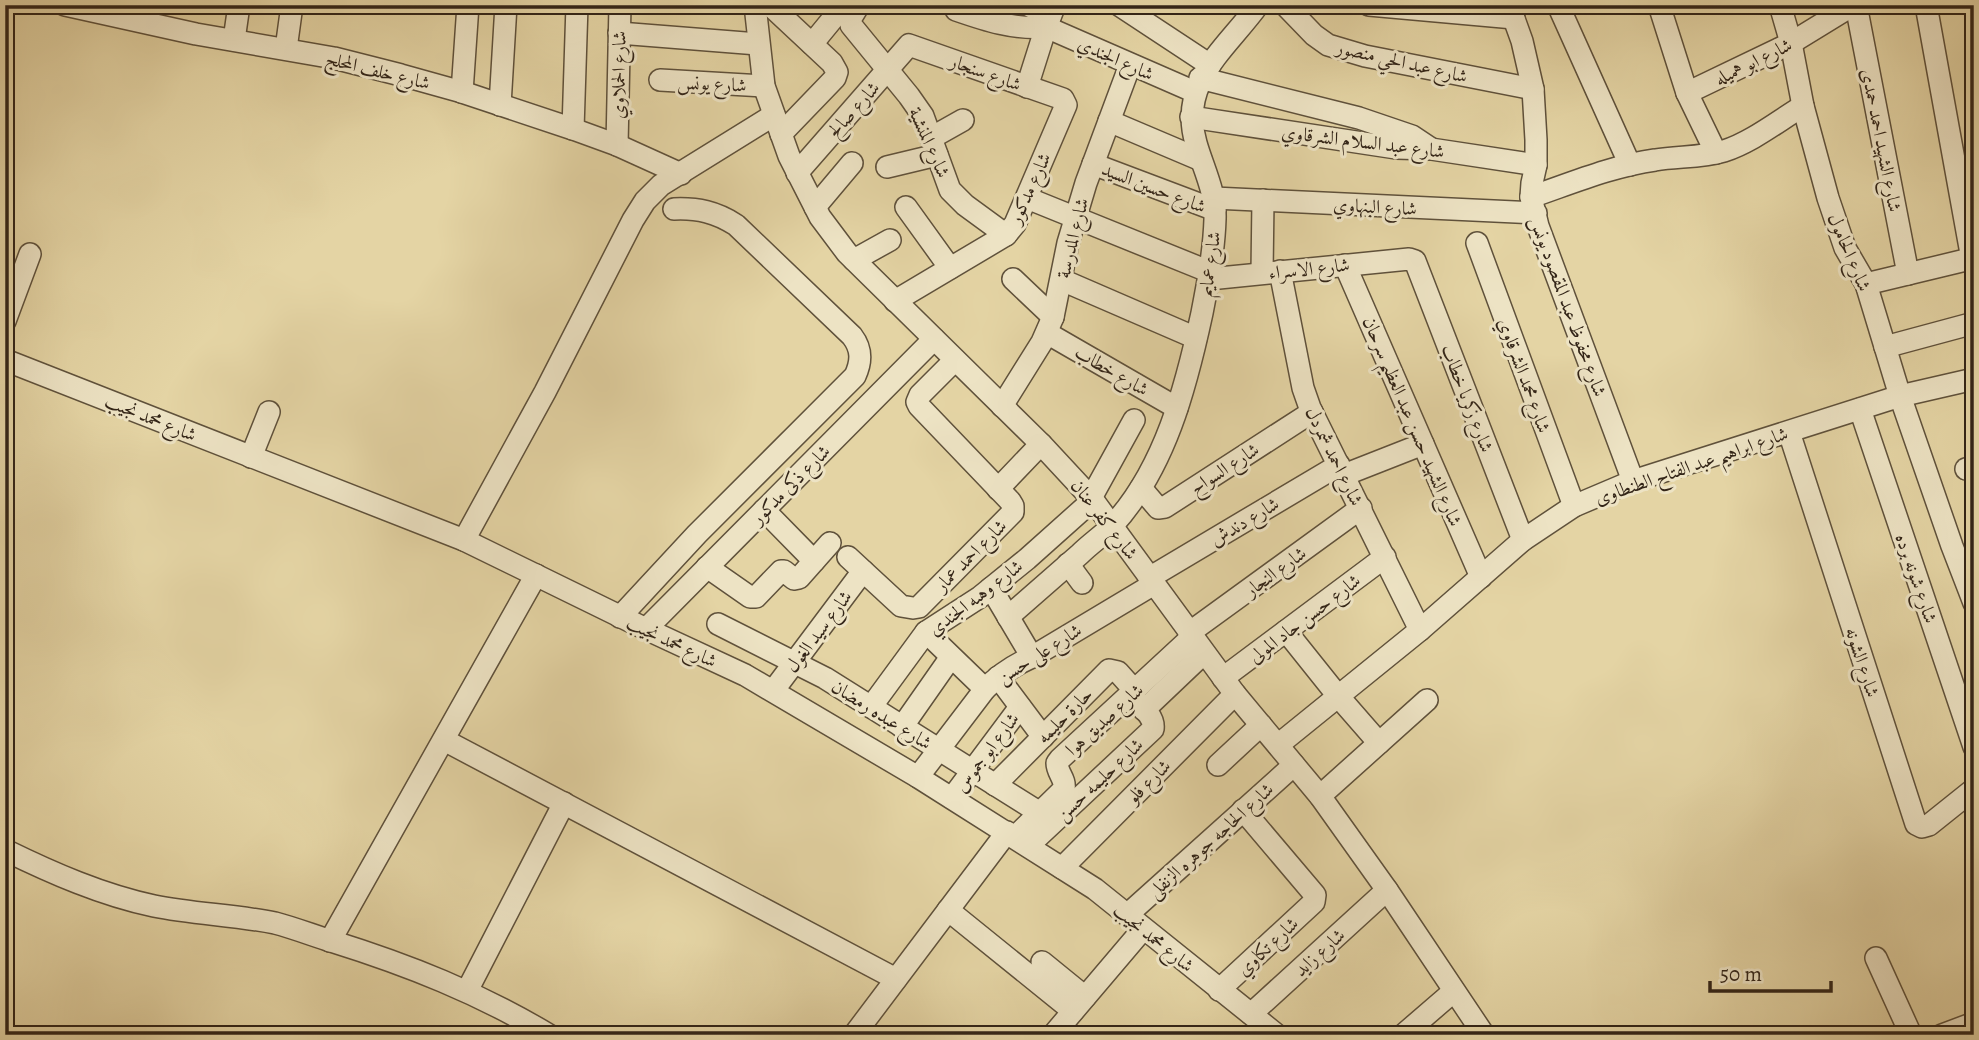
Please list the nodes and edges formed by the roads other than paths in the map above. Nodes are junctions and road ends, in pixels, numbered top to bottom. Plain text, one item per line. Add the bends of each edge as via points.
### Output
1 (239, 5) edge
2 (292, 5) edge
3 (468, 5) edge
4 (506, 5) edge
5 (577, 5) edge
6 (620, 5) edge
7 (755, 5) edge
8 (770, 5) edge
9 (859, 5) edge
10 (1028, 5) edge
11 (1119, 5) edge
12 (1285, 5) edge
13 (1369, 5) edge
14 (1559, 5) edge
15 (1659, 5) edge
16 (1780, 5) edge
17 (1854, 5) edge
18 (1926, 5) edge
19 (70, 6) edge
20 (1252, 7) edge
21 (1436, 9) edge
22 (956, 10) dead end
23 (1516, 10) edge
24 (835, 16) dead end
25 (1050, 17) edge
26 (619, 33) junction
27 (234, 40) junction
28 (1791, 43) junction
29 (758, 44) junction
30 (812, 44) junction
31 (909, 45) joint
32 (286, 49) junction
33 (1130, 65) junction
34 (887, 71) junction
35 (1202, 78) junction
36 (660, 80) dead end
37 (764, 86) junction
38 (1027, 87) junction
39 (1532, 89) junction
40 (462, 92) junction
41 (1687, 93) junction
42 (1063, 99) joint
43 (500, 105) junction
44 (1803, 106) junction
45 (1191, 117) junction
46 (963, 120) dead end
47 (1109, 121) junction
48 (778, 124) junction
49 (573, 129) junction
50 (617, 145) junction
51 (934, 146) junction
52 (1432, 149) junction
53 (1716, 153) junction
54 (1201, 160) junction
55 (852, 163) dead end
56 (1093, 164) junction
57 (1536, 165) junction
58 (1630, 165) junction
59 (887, 167) dead end
60 (797, 173) junction
61 (681, 174) junction
62 (1027, 198) junction
63 (1263, 200) junction
64 (1214, 204) junction
65 (1534, 205) junction
66 (815, 207) junction
67 (906, 207) dead end
68 (674, 209) dead end
69 (1076, 217) junction
70 (1006, 234) junction
71 (890, 240) dead end
72 (1477, 243) dead end
73 (30, 254) dead end
74 (1409, 259) joint
75 (1973, 259) edge
76 (854, 260) junction
77 (1345, 265) junction
78 (950, 268) junction
79 (1271, 272) junction
80 (1908, 274) junction
81 (1210, 276) junction
82 (1013, 279) dead end
83 (1062, 280) junction
84 (1866, 284) junction
85 (895, 300) junction
86 (5, 321) edge
87 (1974, 323) edge
88 (1050, 325) junction
89 (1196, 338) junction
90 (934, 339) junction
91 (1885, 347) junction
92 (5, 360) edge
93 (955, 360) junction
94 (1974, 379) edge
95 (1900, 396) junction
96 (1002, 406) junction
97 (1177, 408) junction
98 (1860, 409) junction
99 (269, 412) dead end
100 (1312, 412) junction
101 (1134, 420) dead end
102 (1789, 432) junction
103 (1041, 444) junction
104 (1423, 444) junction
105 (251, 457) junction
106 (1342, 470) junction
107 (1633, 481) junction
108 (1141, 488) junction
109 (998, 489) junction
110 (1092, 499) junction
111 (1574, 506) junction
112 (1361, 508) junction
113 (764, 510) junction
114 (1112, 526) junction
115 (464, 540) junction
116 (1523, 541) junction
117 (830, 543) dead end
118 (1385, 557) junction
119 (814, 561) junction
120 (1966, 561) edge
121 (856, 564) joint
122 (1068, 564) junction
123 (707, 567) junction
124 (536, 575) junction
125 (1481, 577) junction
126 (1152, 581) junction
127 (1082, 583) dead end
128 (991, 588) junction
129 (1974, 603) edge
130 (620, 617) junction
131 (1008, 617) junction
132 (718, 624) dead end
133 (646, 629) junction
134 (1420, 630) junction
135 (1286, 631) junction
136 (926, 632) junction
137 (1195, 641) junction
138 (951, 657) junction
139 (1032, 657) junction
140 (794, 663) junction
141 (991, 683) junction
142 (1229, 686) junction
143 (773, 691) junction
144 (1338, 696) junction
145 (1136, 699) junction
146 (1427, 700) dead end
147 (871, 707) junction
148 (1020, 707) junction
149 (1261, 724) junction
150 (902, 727) junction
151 (1043, 737) junction
152 (444, 740) junction
153 (1379, 743) junction
154 (1278, 746) junction
155 (1974, 747) edge
156 (939, 750) junction
157 (1217, 765) dead end
158 (1294, 765) junction
159 (972, 771) junction
160 (918, 777) junction
161 (995, 785) junction
162 (1974, 789) edge
163 (1320, 796) junction
164 (952, 798) junction
165 (564, 803) junction
166 (1243, 810) junction
167 (1040, 813) junction
168 (1016, 838) junction
169 (5, 850) edge
170 (1062, 868) junction
171 (1387, 890) junction
172 (948, 910) junction
173 (1135, 922) junction
174 (330, 941) junction
175 (1875, 958) dead end
176 (1042, 962) dead end
177 (896, 979) junction
178 (467, 990) junction
179 (1219, 990) junction
180 (1454, 991) junction
181 (1079, 1004) junction
182 (1251, 1014) junction
183 (1974, 1023) edge
184 (549, 1035) edge
185 (854, 1035) edge
186 (1053, 1035) edge
187 (1277, 1035) edge
188 (1403, 1035) edge
189 (1484, 1035) edge
190 (1911, 1035) edge
191 (1942, 1035) edge

1 - 27 street
2 - 32 street
3 - 40 street
4 - 43 street
5 - 49 street
6 - 26 street, شارع الحملاوي
7 - 29 street, شارع كفر عنان
8 - 30 street
9 - 34 street, شارع المنشية via 851,25
10 - 25 street
11 - 35 street
12 - 39 street, شارع عبد الحي منصور via 1328,45
13 - 21 street
14 - 58 street
15 - 41 street
16 - 28 street, شارع الحامول
17 - 28 street, شارع ابو هميله
17 - 80 street, شارع الشهيد احمد حمدى
18 - 75 street
19 - 27 street, شارع خلف المحلج
20 - 35 street
21 - 23 street
22 - 25 street, شارع الجندي via 1030,29
23 - 39 street, شارع محفوظ عبد المقصود يونس
24 - 30 street
25 - 33 street, شارع الجندي
25 - 38 street
26 - 29 street
26 - 50 street, شارع الحملاوي
27 - 32 street, شارع خلف المحلج
28 - 41 street, شارع ابو هميله
28 - 44 street, شارع الحامول
29 - 37 street, شارع كفر عنان
30 - 48 street via 832,63 835,78
31 - 34 street, شارع صالح
31 - 38 street, شارع سنجار
32 - 40 street, شارع خلف المحلج
33 - 35 street, شارع الجندي
33 - 47 street, شارع المدرسة
34 - 51 street, شارع المنشية via 923,116
34 - 60 street, شارع صالح
35 - 45 street, شارع عمايم
35 - 52 street via 1359,118 1412,136
36 - 37 street, شارع يونس
37 - 48 street, شارع كفر عنان
38 - 42 street, شارع سنجار
39 - 57 street, شارع محفوظ عبد المقصود يونس
40 - 43 street, شارع خلف المحلج
41 - 53 street
42 - 62 street, شارع مدكور via 1066,105
43 - 49 street, شارع خلف المحلج
44 - 53 street via 1746,141
44 - 84 street, شارع الحامول via 1844,248
45 - 52 street, شارع عبد السلام الشرقاوي via 1396,148
45 - 54 street, شارع عمايم
46 - 51 street
47 - 54 street
47 - 56 street, شارع المدرسة
48 - 60 street, شارع كفر عنان
48 - 61 street
49 - 50 street, شارع خلف المحلج
50 - 61 street, شارع خلف المحلج
51 - 59 street
51 - 70 street, شارع المنشية via 950,190
52 - 57 street, شارع عبد السلام الشرقاوي
53 - 58 street
54 - 64 street, شارع عمايم
55 - 66 street
56 - 64 street, شارع حسين السيد
56 - 69 street, شارع المدرسة
57 - 65 street, شارع محفوظ عبد المقصود يونس
58 - 65 street via 1605,171
60 - 66 street, شارع كفر عنان
61 - 115 street via 661,185 633,219
62 - 69 street
62 - 70 street, شارع مدكور
63 - 64 street, شارع البنهاوي
63 - 65 street, شارع البنهاوي
63 - 79 street, شارع احمد شمردل
64 - 81 street, شارع عمايم
65 - 107 street, شارع محفوظ عبد المقصود يونس via 1548,255
66 - 76 street, شارع كفر عنان
67 - 78 street
68 - 130 street via 707,210 736,225 852,336 861,355 860,366
69 - 81 street
69 - 83 street, شارع المدرسة
70 - 78 street, شارع مدكور
71 - 76 street
72 - 111 street, شارع محمد الشرقاوي
73 - 86 street
74 - 77 street, شارع الاسراء
74 - 116 street, شارع زكريا خطاب via 1415,261
75 - 80 street
76 - 85 street, شارع كفر عنان
77 - 79 street, شارع الاسراء
77 - 104 street, شارع الشهيد حسن عبد العظيم سرحان
78 - 85 street, شارع مدكور
79 - 81 street, شارع الاسراء
79 - 100 street, شارع احمد شمردل
80 - 84 street
81 - 89 street, شارع عمايم
82 - 88 street, شارع خطاب
83 - 88 street, شارع المدرسة
83 - 89 street
84 - 91 street, شارع الحامول
85 - 90 street, شارع كفر عنان
87 - 91 street
88 - 96 street, شارع المدرسة
88 - 97 street, شارع خطاب
89 - 97 street, شارع عمايم
90 - 93 street, شارع كفر عنان
90 - 113 street, شارع ذكى مدكور
91 - 95 street, شارع الحامول
92 - 105 street, شارع محمد نجيب
93 - 96 street, شارع كفر عنان
93 - 109 street, شارع احمد عمار via 917,402
94 - 95 street, شارع ابراهيم عبد الفتاح الطنطاوى
95 - 98 street, شارع ابراهيم عبد الفتاح الطنطاوى
95 - 120 street, شارع الحامول
96 - 103 street, شارع كفر عنان
97 - 108 street, شارع عمايم
98 - 102 street, شارع ابراهيم عبد الفتاح الطنطاوى
98 - 155 street, شارع شونه برده
99 - 105 street
100 - 106 street, شارع احمد شمردل
100 - 108 street, شارع السواح via 1164,506 1155,506
101 - 110 street, شارع وهبه الجندي
102 - 107 street, شارع ابراهيم عبد الفتاح الطنطاوى
102 - 162 street, شارع الشونه via 1916,824 1929,825
103 - 109 street
103 - 110 street, شارع كفر عنان
104 - 106 street, شارع دندش
104 - 125 street, شارع الشهيد حسن عبد العظيم سرحان
105 - 115 street, شارع محمد نجيب
106 - 112 street, شارع احمد شمردل
106 - 126 street, شارع دندش
107 - 111 street, شارع ابراهيم عبد الفتاح الطنطاوى
108 - 114 street, شارع عمايم
109 - 121 street, شارع احمد عمار via 1012,503 1013,512 919,607 901,606
110 - 114 street, شارع كفر عنان
110 - 128 street, شارع وهبه الجندي
111 - 116 street, شارع ابراهيم عبد الفتاح الطنطاوى
112 - 118 street, شارع احمد شمردل
112 - 137 street, شارع النجار
113 - 119 street
113 - 123 street, شارع ذكى مدكور
114 - 122 street, شارع عمايم
114 - 126 street, شارع كفر عنان
115 - 124 street, شارع محمد نجيب
116 - 125 street, شارع ابراهيم عبد الفتاح الطنطاوى
117 - 119 street
118 - 134 street, شارع احمد شمردل
118 - 135 street, شارع حسن جاد المولى
119 - 123 street via 797,579 779,572 752,598
120 - 129 street, شارع الحامول
121 - 140 street, شارع سيد الغول
122 - 127 street
122 - 131 street, شارع عمايم
123 - 133 street, شارع ذكى مدكور
124 - 130 street, شارع محمد نجيب
124 - 152 street
125 - 134 street, شارع ابراهيم عبد الفتاح الطنطاوى
126 - 137 street, شارع كفر عنان
126 - 139 street, شارع على حسن
128 - 131 street
128 - 136 street, شارع وهبه الجندي
130 - 133 street, شارع محمد نجيب
131 - 139 street
132 - 140 street, شارع عبده رمضان
133 - 143 street, شارع محمد نجيب
134 - 144 street, شارع ابراهيم عبد الفتاح الطنطاوى
135 - 142 street, شارع حسن جاد المولى
135 - 144 street
136 - 138 street
136 - 147 street, شارع وهبه الجندي
137 - 142 street, شارع كفر عنان
137 - 145 street, شارع حليمه حسن
138 - 141 street
138 - 150 street
139 - 141 street, شارع على حسن
140 - 143 street, شارع سيد الغول
140 - 147 street, شارع عبده رمضان
141 - 148 street
141 - 156 street, شارع على حسن
142 - 149 street, شارع كفر عنان
142 - 170 street, شارع فلو
143 - 160 street, شارع محمد نجيب
144 - 153 street
144 - 154 street, شارع ابراهيم عبد الفتاح الطنطاوى
145 - 151 street, حارة حليمه via 1118,671 1109,670
145 - 167 street, شارع صديق هوا via 1057,763 1064,789
145 - 168 street, شارع حليمه حسن via 1152,718 1153,729
146 - 153 street
147 - 150 street, شارع عبده رمضان
148 - 151 street
148 - 159 street, شارع ابو جموس
149 - 154 street, شارع كفر عنان
149 - 157 street
150 - 156 street, شارع عبده رمضان
151 - 161 street, حارة حليمه
152 - 165 street
152 - 174 street
153 - 163 street
154 - 158 street, شارع كفر عنان
156 - 159 street, شارع عبده رمضان
156 - 160 street, شارع على حسن
158 - 163 street, شارع كفر عنان
158 - 166 street, شارع الحاجه جوهره الزنفلى
159 - 161 street, شارع عبده رمضان
159 - 164 street, شارع ابو جموس
160 - 164 street, شارع محمد نجيب
161 - 167 street, شارع عبده رمضان
163 - 171 street, شارع كفر عنان
164 - 168 street, شارع محمد نجيب
165 - 177 street
165 - 178 street
166 - 173 street, شارع الحاجه جوهره الزنفلى
166 - 179 street, شارع تكاوي via 1315,895 1314,902
167 - 168 street, شارع صديق هوا
168 - 170 street, شارع محمد نجيب
168 - 172 street
169 - 174 street via 112,894 163,907 276,924
170 - 173 street, شارع محمد نجيب
171 - 180 street, شارع كفر عنان
171 - 182 street, شارع زايد
172 - 177 street
172 - 181 street
173 - 179 street, شارع محمد نجيب
173 - 181 street, شارع الحاجه جوهره الزنفلى
174 - 178 street
175 - 190 street
176 - 181 street
177 - 185 street
178 - 184 street
179 - 182 street, شارع محمد نجيب
180 - 188 street
180 - 189 street, شارع كفر عنان
181 - 186 street, شارع الحاجه جوهره الزنفلى
182 - 187 street, شارع محمد نجيب
183 - 191 street

